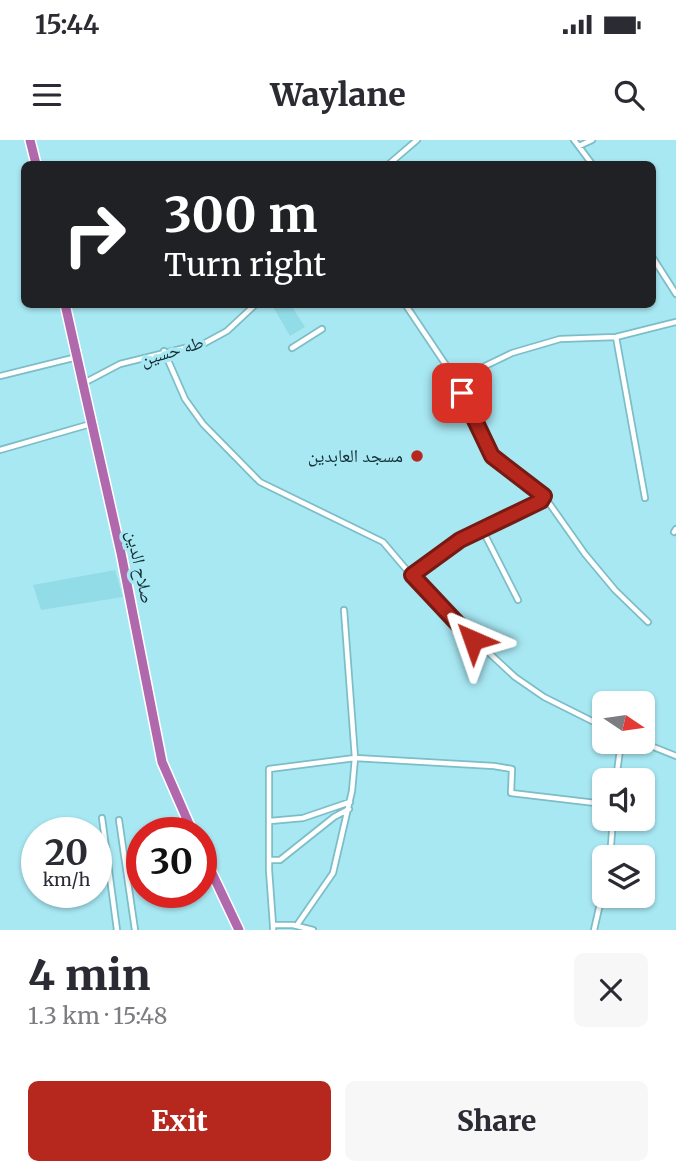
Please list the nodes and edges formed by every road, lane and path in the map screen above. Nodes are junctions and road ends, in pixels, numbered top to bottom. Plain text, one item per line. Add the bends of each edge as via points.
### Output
1 (28, 140) edge
2 (417, 140) edge
3 (574, 140) edge
4 (592, 140) edge
5 (579, 146) junction
6 (33, 161) edge
7 (392, 161) edge
8 (590, 161) edge
9 (656, 263) edge
10 (676, 294) edge
11 (65, 308) edge
12 (251, 308) edge
13 (408, 308) edge
14 (67, 322) junction
15 (676, 322) edge
16 (322, 329) dead end
17 (616, 337) junction
18 (292, 348) dead end
19 (164, 351) junction
20 (73, 359) junction
21 (0, 376) edge
22 (456, 380) junction
23 (82, 384) junction
24 (87, 425) junction
25 (0, 450) edge
26 (101, 478) junction
27 (544, 496) junction
28 (645, 498) dead end
29 (482, 528) junction
30 (412, 575) junction
31 (518, 600) dead end
32 (344, 610) dead end
33 (649, 622) dead end
34 (592, 721) edge
35 (655, 748) edge
36 (676, 756) edge
37 (355, 758) junction
38 (350, 802) junction
39 (592, 803) edge
40 (349, 810) junction
41 (181, 817) edge
42 (186, 817) edge
43 (119, 820) dead end
44 (270, 821) junction
45 (270, 860) junction
46 (217, 889) edge
47 (112, 893) edge
48 (599, 908) edge
49 (297, 925) junction
50 (273, 927) edge
51 (117, 930) edge
52 (135, 930) edge
53 (237, 930) edge
54 (313, 930) edge
55 (594, 930) edge

1 - 6 highway
2 - 7 street
3 - 5 street
4 - 5 street
5 - 8 street
9 - 10 street
11 - 14 highway, صلاح الدين
12 - 19 street, طه حسين via 219,335
13 - 22 street
14 - 20 highway, صلاح الدين
14 - 23 highway, صلاح الدين
15 - 17 street
16 - 18 street
17 - 22 street via 560,339 512,353
17 - 28 street
19 - 23 street, طه حسين via 120,364
19 - 30 street via 185,398 203,424 260,481 383,542
20 - 21 street
20 - 24 highway, صلاح الدين
22 - 27 street via 492,456
23 - 26 highway, صلاح الدين
24 - 25 street
24 - 26 highway, صلاح الدين
26 - 41 highway, صلاح الدين via 157,762
26 - 42 highway, صلاح الدين via 124,564 162,762
27 - 29 street
27 - 33 street via 615,590
29 - 30 street
29 - 31 street
30 - 34 street via 515,677
32 - 37 street
35 - 36 street
37 - 38 street
37 - 39 street via 512,769 511,793
37 - 44 street via 269,769
38 - 40 street
38 - 44 street via 303,818
40 - 45 street via 280,860
40 - 49 street via 333,873
43 - 52 street
44 - 45 street
45 - 50 street
46 - 53 highway
47 - 51 street
48 - 55 street
49 - 50 street
49 - 54 street

